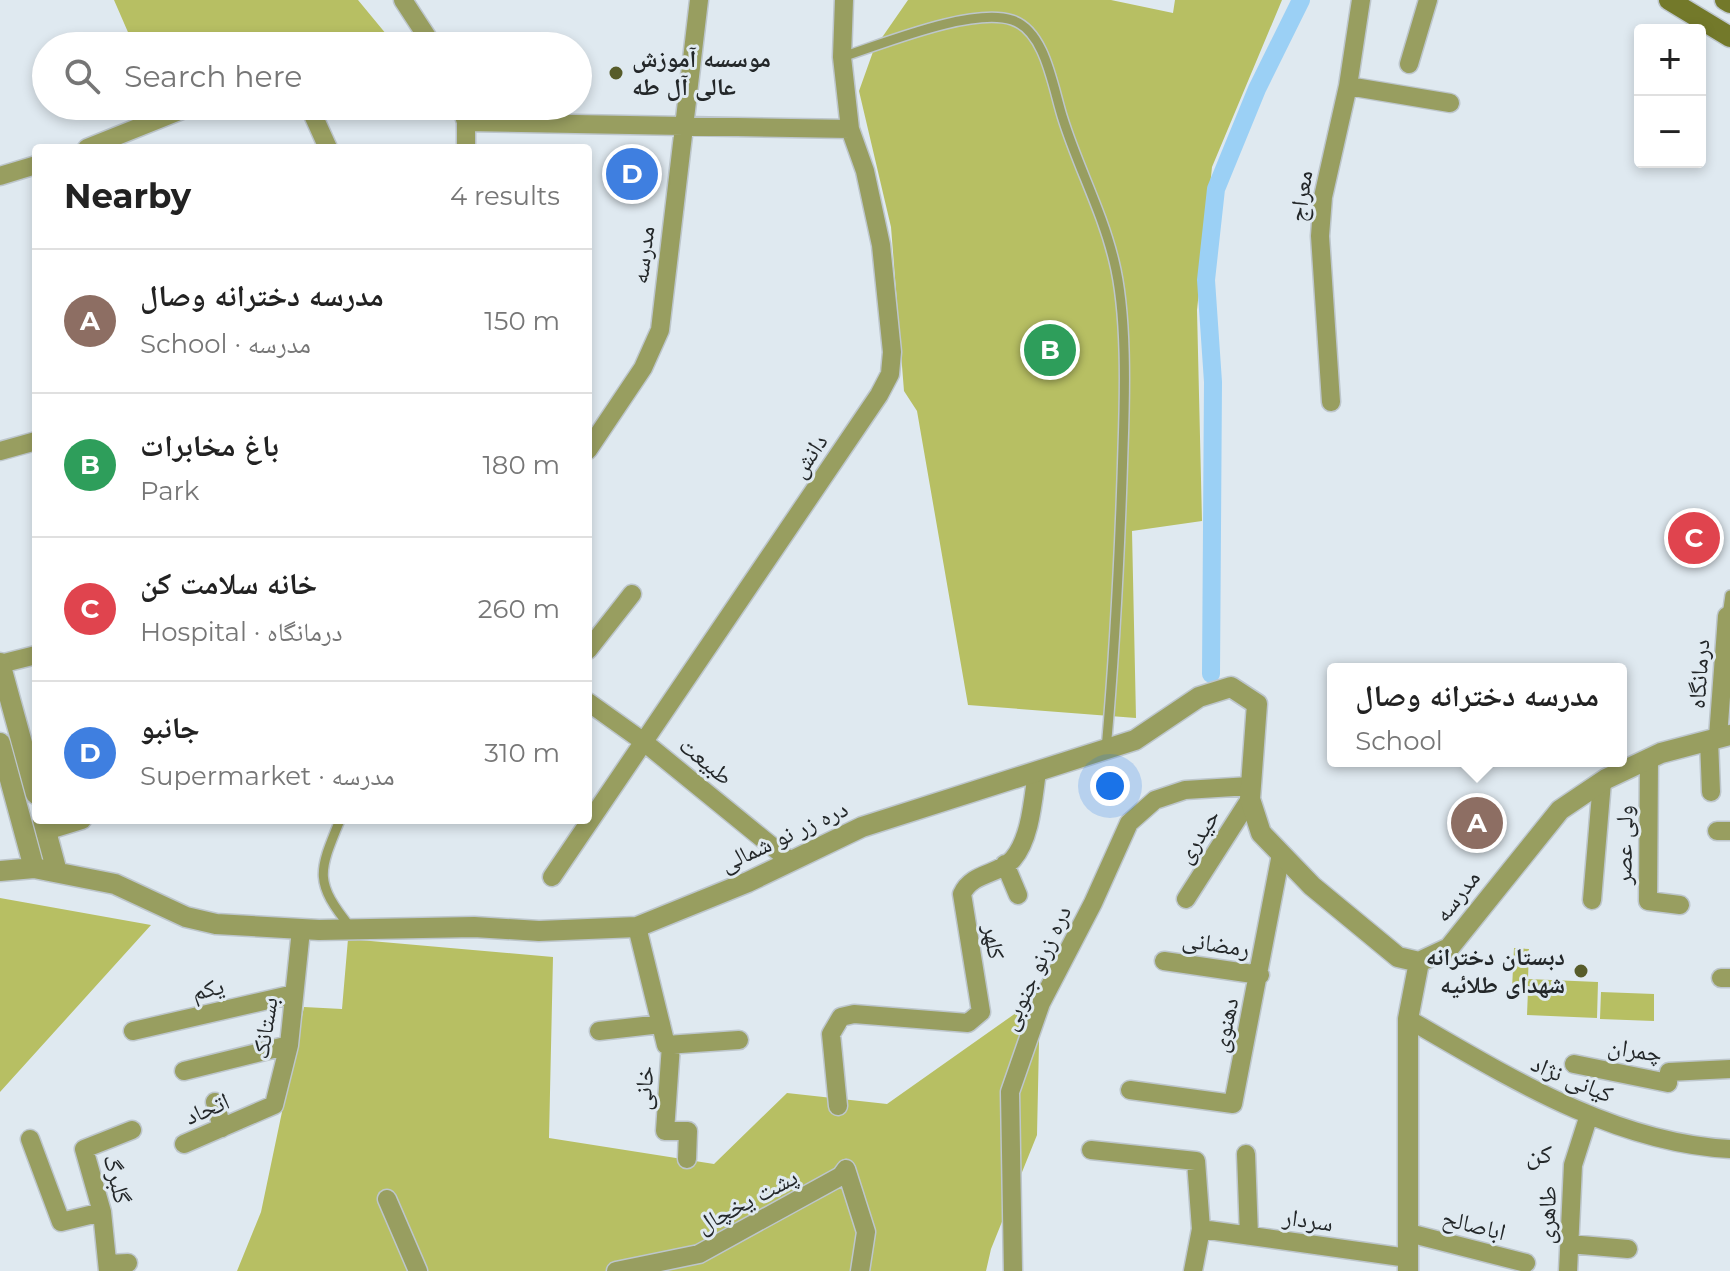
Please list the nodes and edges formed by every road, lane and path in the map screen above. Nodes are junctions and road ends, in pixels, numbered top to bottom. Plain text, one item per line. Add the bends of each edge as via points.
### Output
1 (403, 0) edge
2 (699, 0) edge
3 (844, 0) edge
4 (1361, 0) edge
5 (1428, 0) edge
6 (1669, 0) edge
7 (1725, 0) edge
8 (1730, 3) edge
9 (424, 32) edge
10 (1730, 37) edge
11 (842, 57) junction
12 (1409, 64) dead end
13 (1348, 86) junction
14 (1450, 103) dead end
15 (157, 120) edge
16 (315, 120) edge
17 (464, 120) edge
18 (585, 120) edge
19 (685, 125) junction
20 (850, 129) junction
21 (97, 144) edge
22 (326, 144) edge
23 (466, 144) edge
24 (32, 166) edge
25 (0, 176) edge
26 (1331, 402) dead end
27 (32, 442) edge
28 (592, 444) edge
29 (0, 451) edge
30 (632, 594) dead end
31 (1730, 595) edge
32 (1728, 617) edge
33 (592, 645) edge
34 (32, 656) edge
35 (0, 664) edge
36 (592, 705) edge
37 (1719, 738) edge
38 (644, 742) junction
39 (0, 743) edge
40 (1106, 750) junction
41 (1649, 758) junction
42 (1037, 772) junction
43 (32, 780) edge
44 (1602, 782) junction
45 (1250, 792) junction
46 (1711, 792) dead end
47 (592, 818) edge
48 (338, 824) edge
49 (588, 824) edge
50 (44, 825) edge
51 (1281, 854) junction
52 (790, 861) junction
53 (1005, 864) junction
54 (34, 868) junction
55 (0, 871) edge
56 (57, 872) junction
57 (552, 877) dead end
58 (1018, 895) dead end
59 (1186, 899) dead end
60 (1592, 900) dead end
61 (1680, 905) dead end
62 (637, 927) junction
63 (352, 929) junction
64 (301, 930) junction
65 (1164, 961) dead end
66 (1419, 962) junction
67 (1260, 975) junction
68 (294, 994) junction
69 (1408, 1019) junction
70 (661, 1024) junction
71 (133, 1031) dead end
72 (599, 1031) dead end
73 (739, 1040) dead end
74 (289, 1045) junction
75 (671, 1045) junction
76 (1574, 1064) dead end
77 (1730, 1069) edge
78 (184, 1071) dead end
79 (1130, 1090) dead end
80 (215, 1102) dead end
81 (838, 1106) dead end
82 (1589, 1115) junction
83 (249, 1117) joint
84 (222, 1128) junction
85 (132, 1130) dead end
86 (30, 1139) dead end
87 (184, 1144) dead end
88 (1730, 1149) edge
89 (1091, 1150) dead end
90 (1246, 1154) dead end
91 (687, 1159) dead end
92 (387, 1199) dead end
93 (102, 1212) junction
94 (1201, 1229) junction
95 (1409, 1233) junction
96 (1249, 1236) junction
97 (1569, 1244) junction
98 (1628, 1249) dead end
99 (701, 1262) edge
100 (128, 1263) dead end
101 (1526, 1263) dead end
102 (1408, 1264) edge
103 (108, 1268) edge
104 (418, 1271) edge
105 (616, 1271) edge
106 (860, 1271) edge
107 (1013, 1271) edge
108 (1193, 1271) edge
109 (1568, 1271) edge

1 - 9 street
2 - 19 street, مدرسه
3 - 11 street, دانش
4 - 13 street, معراج
5 - 12 street
6 - 10 main road
7 - 8 main road
11 - 20 street, دانش
11 - 40 lane via 942,25 1000,17 1015,20 1039,44 1115,263 1124,405
13 - 14 street
13 - 26 street, معراج via 1323,197 1320,236
15 - 21 street
16 - 22 street
17 - 23 street
18 - 19 street
19 - 20 street
19 - 28 street, مدرسه via 660,330 643,368
20 - 38 street, دانش via 881,245 890,374
24 - 25 street
27 - 29 street
30 - 33 street
31 - 32 lane
32 - 37 street, درمانگاه
34 - 35 street
35 - 43 street
36 - 38 street, طبیعت
37 - 41 street, مدرسه
37 - 46 street, درمانگاه
38 - 47 street, دانش
38 - 52 street, طبیعت
39 - 54 street
40 - 42 street, دره زر نو شمالی
40 - 45 street, دره زر نو شمالی via 1135,740 1199,697 1231,687 1257,704
41 - 44 street, مدرسه
41 - 61 street, ولی عصر via 1648,901
42 - 52 street, دره زر نو شمالی via 862,827
42 - 53 street, کلهر via 1023,840
44 - 60 street
44 - 66 street, مدرسه via 1560,810 1449,948
45 - 51 street, دره زر نو شمالی via 1261,833
45 - 59 street, حیدری
45 - 107 street, دره زرنو جنوبی via 1185,790 1155,800 1129,823 1041,1003 1010,1092
48 - 63 lane via 321,865 329,901
49 - 57 street, دانش
50 - 56 street
51 - 66 street, دره زر نو شمالی via 1398,957
51 - 67 street, دهنوی
52 - 62 street, دره زر نو شمالی
53 - 58 street
53 - 81 street, کلهر via 973,880 962,894 981,1012 968,1023 841,1017 831,1034
54 - 55 street, دره زر نو شمالی
54 - 56 street, دره زر نو شمالی
56 - 64 street, دره زر نو شمالی via 115,884 186,917
62 - 63 street, دره زر نو شمالی
62 - 70 street, خانی
63 - 64 street, دره زر نو شمالی
64 - 68 street, بستانک
65 - 67 street, رمضانی
66 - 69 street
67 - 79 street, دهنوی via 1233,1104
68 - 71 street, یکم
68 - 74 street, بستانک
69 - 82 street, کیانی نژاد via 1515,1081
69 - 95 street
70 - 72 street
70 - 75 street, خانی via 666,1045
73 - 75 street, خانی
74 - 78 street
74 - 83 street, بستانک via 274,1105
75 - 91 street, خانی via 665,1131 688,1131
76 - 77 street, چمران via 1668,1083 1669,1072
80 - 84 street
82 - 88 street, کیانی نژاد via 1692,1147
82 - 97 street, طاهری via 1573,1165
83 - 84 street, اتحاد
84 - 87 street, اتحاد
85 - 93 street, گلبرگ via 84,1149
86 - 93 street via 61,1222
89 - 94 street via 1196,1161
90 - 96 street
92 - 104 street
93 - 103 street, گلبرگ
94 - 96 street, سردار
94 - 108 street
95 - 101 street, اباصالح
95 - 102 street
96 - 102 street, سردار
97 - 98 street
97 - 109 street, طاهری
99 - 105 street, پشت یخچال
99 - 106 street, پشت یخچال via 846,1169 866,1232
100 - 103 street

